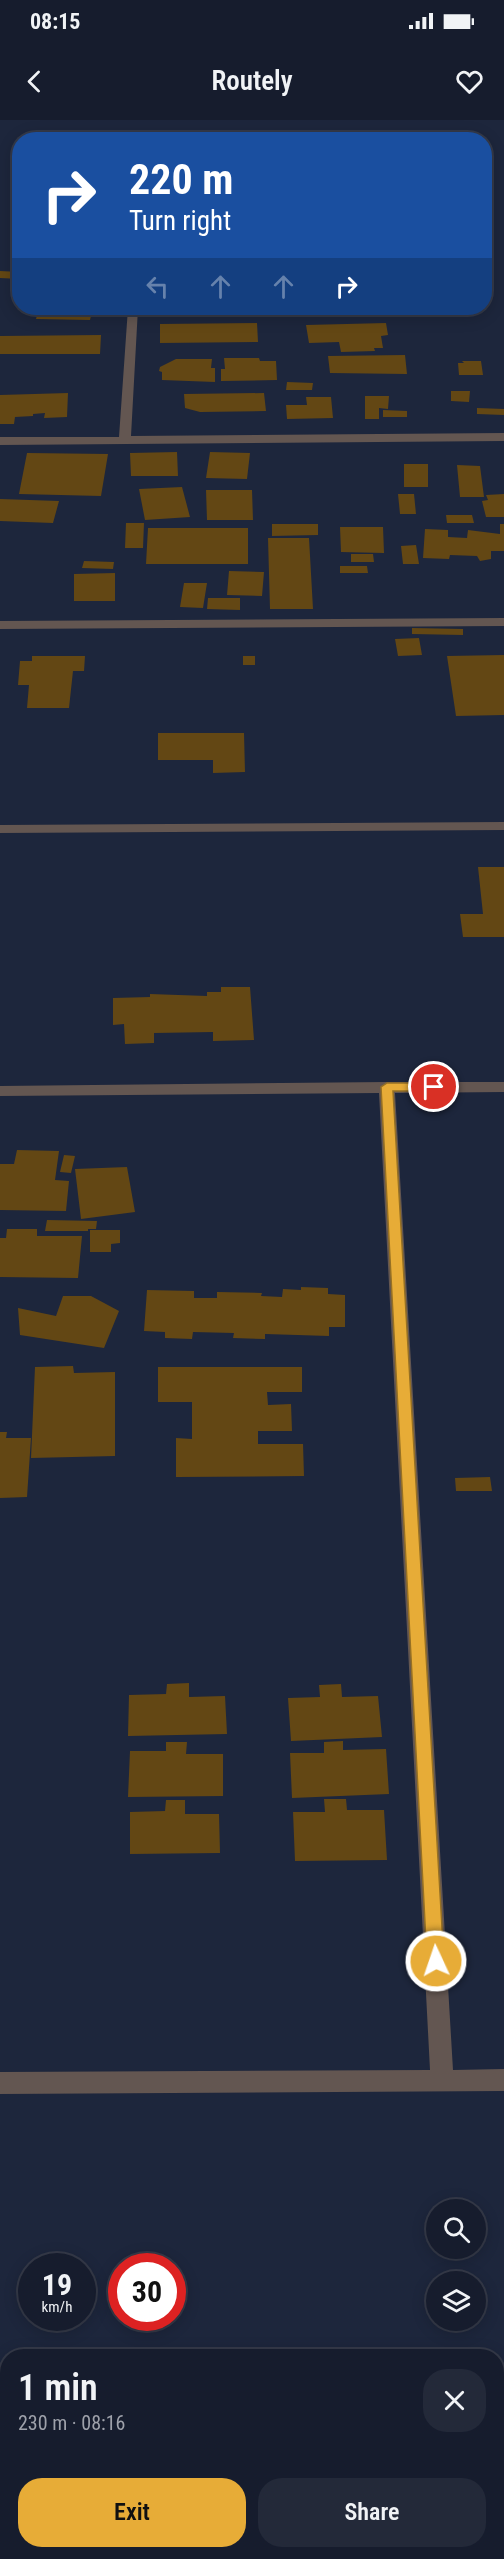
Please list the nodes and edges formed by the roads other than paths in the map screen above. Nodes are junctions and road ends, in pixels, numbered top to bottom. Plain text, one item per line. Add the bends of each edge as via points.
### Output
1 (133, 315) edge
2 (504, 437) edge
3 (125, 440) junction
4 (0, 441) edge
5 (504, 622) edge
6 (0, 625) edge
7 (504, 826) edge
8 (0, 829) edge
9 (387, 1087) junction
10 (504, 1087) edge
11 (0, 1091) edge
12 (442, 2079) junction
13 (504, 2080) edge
14 (0, 2083) edge

1 - 3 street
2 - 3 street
3 - 4 street
5 - 6 street
7 - 8 street
9 - 10 street
9 - 11 street
9 - 12 street
12 - 13 street
12 - 14 street

